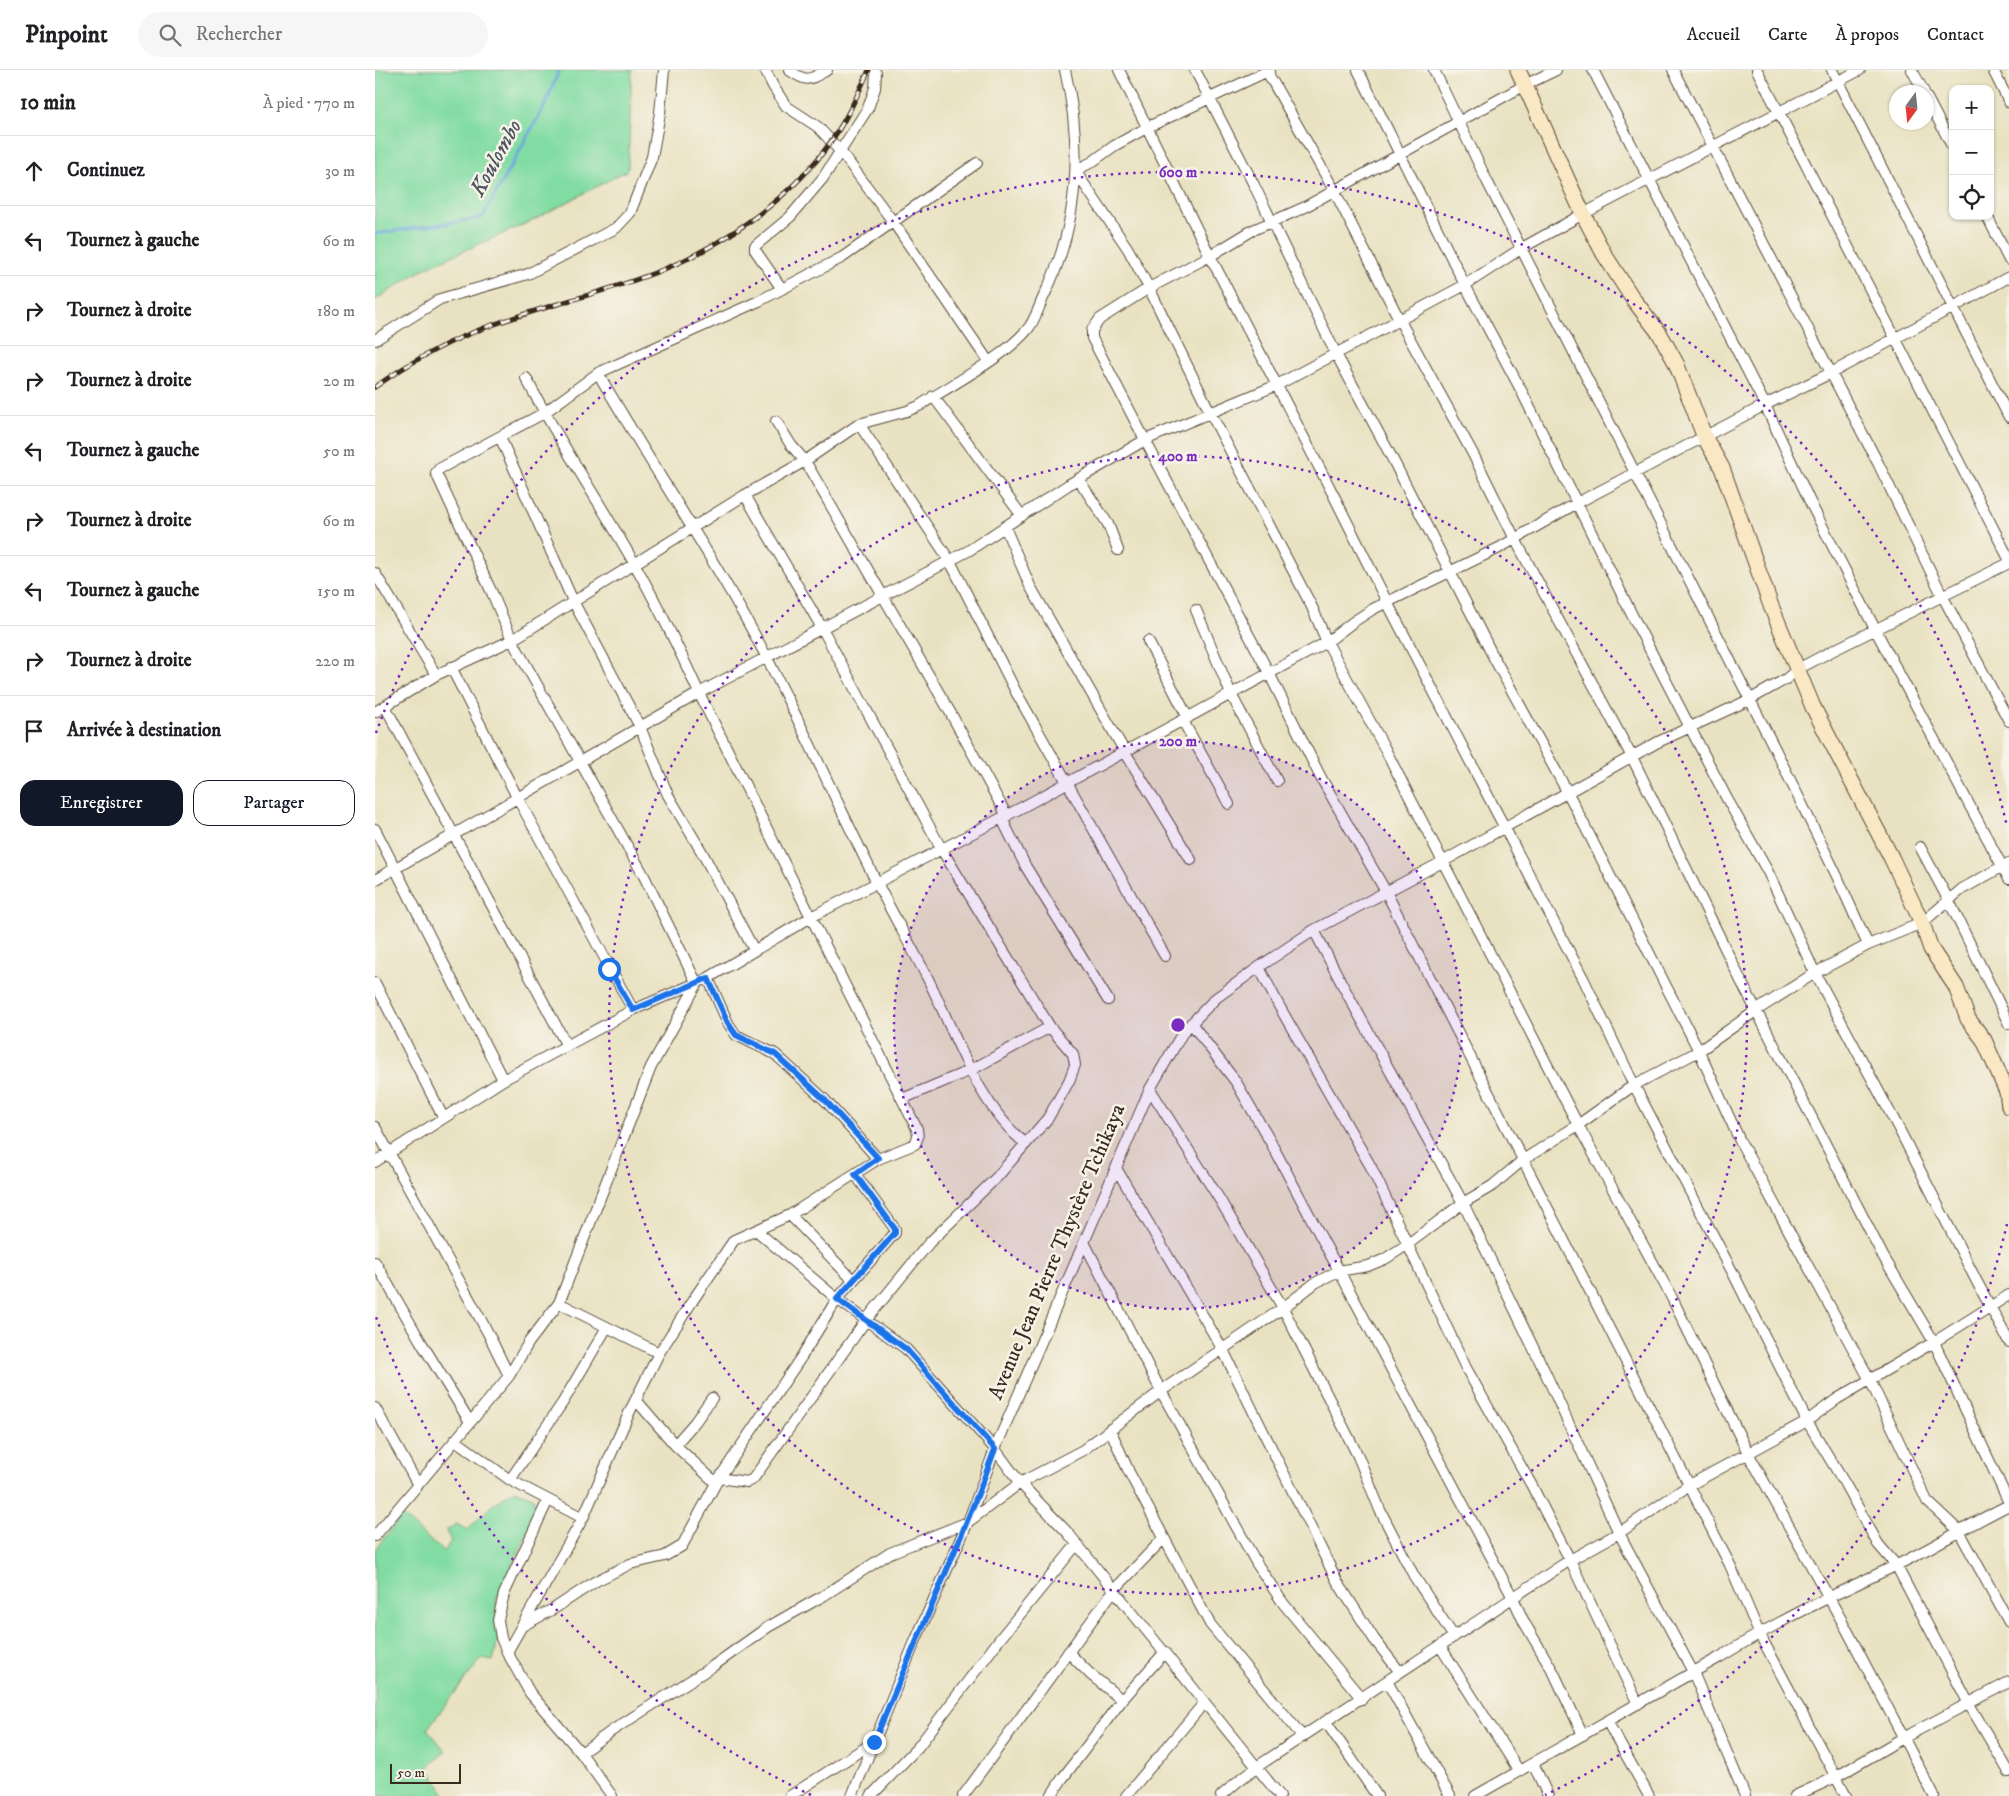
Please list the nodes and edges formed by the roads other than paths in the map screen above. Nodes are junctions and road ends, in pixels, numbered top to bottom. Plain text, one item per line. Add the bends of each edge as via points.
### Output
1 (664, 70) edge
2 (765, 70) edge
3 (789, 70) edge
4 (827, 70) edge
5 (873, 70) edge
6 (1065, 70) edge
7 (1119, 70) edge
8 (1195, 70) edge
9 (1358, 70) edge
10 (1435, 70) edge
11 (1518, 70) edge
12 (1556, 70) edge
13 (1593, 70) edge
14 (1673, 70) edge
15 (1757, 70) edge
16 (1832, 70) edge
17 (1860, 70) edge
18 (1912, 70) edge
19 (1993, 70) edge
20 (1267, 71) edge
21 (1837, 81) junction
22 (1920, 85) edge
23 (1525, 86) junction
24 (1208, 98) junction
25 (2009, 102) edge
26 (1934, 111) edge
27 (1777, 112) junction
28 (1459, 123) junction
29 (1147, 128) junction
30 (1949, 140) edge
31 (1712, 147) junction
32 (841, 152) junction
33 (1400, 155) junction
34 (977, 163) dead end
35 (1076, 171) junction
36 (1651, 180) junction
37 (1334, 190) junction
38 (1583, 214) junction
39 (1989, 220) edge
40 (1273, 222) junction
41 (894, 223) junction
42 (1522, 248) junction
43 (1210, 256) junction
44 (2009, 260) edge
45 (2009, 277) edge
46 (1465, 285) junction
47 (1149, 288) junction
48 (781, 290) junction
49 (1953, 307) junction
50 (1400, 321) junction
51 (1894, 338) junction
52 (375, 340) edge
53 (1336, 354) junction
54 (988, 361) junction
55 (598, 373) junction
56 (1831, 373) junction
57 (526, 378) dead end
58 (1277, 385) junction
59 (933, 396) junction
60 (1765, 406) junction
61 (1210, 412) junction
62 (544, 413) junction
63 (2009, 417) edge
64 (776, 421) dead end
65 (859, 424) junction
66 (500, 437) junction
67 (1705, 438) junction
68 (1145, 440) junction
69 (805, 461) junction
70 (1636, 474) junction
71 (1079, 480) junction
72 (745, 495) junction
73 (1577, 504) junction
74 (1022, 516) junction
75 (1005, 527) junction
76 (691, 528) junction
77 (1515, 539) junction
78 (1118, 550) dead end
79 (949, 561) junction
80 (2009, 561) edge
81 (634, 564) junction
82 (375, 573) edge
83 (1451, 573) junction
84 (1943, 595) junction
85 (882, 597) junction
86 (573, 600) junction
87 (1387, 602) junction
88 (1196, 610) dead end
89 (822, 628) junction
90 (1875, 629) junction
91 (512, 640) junction
92 (1148, 640) dead end
93 (1327, 642) junction
94 (767, 658) junction
95 (451, 667) junction
96 (1798, 669) junction
97 (1269, 673) junction
98 (436, 674) junction
99 (699, 693) junction
100 (1231, 694) junction
101 (1749, 700) junction
102 (385, 706) junction
103 (375, 712) edge
104 (1185, 719) junction
105 (2009, 721) edge
106 (640, 727) junction
107 (1690, 727) junction
108 (1125, 752) junction
109 (1632, 757) junction
110 (579, 761) junction
111 (1277, 782) dead end
112 (1067, 784) junction
113 (1567, 793) junction
114 (517, 797) junction
115 (1229, 804) dead end
116 (1004, 817) junction
117 (1504, 827) junction
118 (375, 829) edge
119 (452, 834) junction
120 (1919, 847) dead end
121 (942, 850) junction
122 (1191, 860) dead end
123 (1444, 862) junction
124 (2006, 865) edge
125 (394, 869) junction
126 (2009, 879) edge
127 (375, 880) edge
128 (877, 883) junction
129 (1386, 892) junction
130 (1949, 901) junction
131 (811, 917) junction
132 (1922, 923) junction
133 (1315, 930) junction
134 (1868, 945) junction
135 (754, 950) junction
136 (1165, 956) dead end
137 (1259, 966) junction
138 (1815, 974) junction
139 (708, 978) junction
140 (375, 983) edge
141 (697, 984) junction
142 (1108, 1000) dead end
143 (633, 1010) junction
144 (1757, 1010) junction
145 (1191, 1023) junction
146 (2009, 1024) edge
147 (1050, 1027) junction
148 (567, 1046) junction
149 (1699, 1051) junction
150 (971, 1070) junction
151 (503, 1080) junction
152 (1634, 1085) junction
153 (1150, 1090) junction
154 (2008, 1096) edge
155 (901, 1099) junction
156 (443, 1117) junction
157 (1578, 1124) junction
158 (375, 1127) edge
159 (1026, 1144) junction
160 (388, 1152) junction
161 (878, 1158) junction
162 (1523, 1160) junction
163 (375, 1162) edge
164 (1117, 1168) junction
165 (855, 1174) junction
166 (1463, 1203) junction
167 (790, 1215) junction
168 (757, 1231) junction
169 (1084, 1242) junction
170 (1409, 1244) junction
171 (375, 1262) edge
172 (1339, 1271) junction
173 (853, 1280) junction
174 (2009, 1295) edge
175 (837, 1299) junction
176 (559, 1303) junction
177 (1991, 1307) junction
178 (1283, 1308) junction
179 (866, 1320) junction
180 (607, 1327) junction
181 (1934, 1342) junction
182 (2009, 1342) edge
183 (1223, 1350) junction
184 (659, 1352) junction
185 (509, 1376) junction
186 (1870, 1380) junction
187 (1161, 1390) junction
188 (712, 1398) dead end
189 (635, 1400) junction
190 (375, 1408) edge
191 (1807, 1420) junction
192 (470, 1422) junction
193 (1110, 1429) junction
194 (455, 1440) junction
195 (675, 1445) junction
196 (995, 1449) junction
197 (1748, 1453) junction
198 (510, 1480) junction
199 (718, 1480) junction
200 (1020, 1483) junction
201 (418, 1485) junction
202 (1688, 1486) junction
203 (548, 1500) junction
204 (2009, 1504) edge
205 (583, 1518) junction
206 (968, 1522) junction
207 (1959, 1531) junction
208 (1619, 1533) junction
209 (375, 1536) edge
210 (1164, 1538) junction
211 (1077, 1544) junction
212 (1570, 1560) junction
213 (1896, 1565) junction
214 (1114, 1590) junction
215 (1513, 1598) junction
216 (1828, 1598) junction
217 (2009, 1622) edge
218 (523, 1625) junction
219 (1759, 1633) junction
220 (1454, 1636) junction
221 (1440, 1646) junction
222 (507, 1652) junction
223 (1068, 1652) junction
224 (1165, 1652) junction
225 (1400, 1672) junction
226 (1693, 1672) junction
227 (1387, 1681) junction
228 (2009, 1682) edge
229 (1362, 1699) junction
230 (1122, 1700) junction
231 (1204, 1703) junction
232 (1638, 1704) junction
233 (1969, 1704) junction
234 (1607, 1721) junction
235 (1326, 1722) junction
236 (1583, 1735) junction
237 (1303, 1737) junction
238 (1903, 1738) junction
239 (874, 1742) junction
240 (581, 1753) junction
241 (1533, 1763) junction
242 (1258, 1766) junction
243 (1519, 1771) junction
244 (2009, 1772) edge
245 (1836, 1777) junction
246 (612, 1796) edge
247 (790, 1796) edge
248 (852, 1796) edge
249 (871, 1796) edge
250 (963, 1796) edge
251 (1051, 1796) edge
252 (1126, 1796) edge
253 (1222, 1796) edge
254 (1280, 1796) edge
255 (1377, 1796) edge
256 (1450, 1796) edge
257 (1475, 1796) edge
258 (1548, 1796) edge
259 (1649, 1796) edge
260 (1745, 1796) edge
261 (1795, 1796) edge
262 (1846, 1796) edge
263 (1934, 1796) edge

1 - 52 street via 652,156 630,213 617,228 528,274 440,299
2 - 32 street via 786,106 818,128
3 - 4 street via 805,80
5 - 32 street via 876,73 872,100
6 - 35 street via 1073,104
7 - 29 street
8 - 24 street
9 - 33 street
10 - 28 street
11 - 23 street
12 - 23 street
13 - 36 street
14 - 31 street
15 - 27 street
16 - 21 street
17 - 21 street
18 - 22 street
19 - 25 street
20 - 24 street
20 - 37 street
21 - 27 street
21 - 49 street
23 - 28 street
23 - 38 street
24 - 29 street
24 - 40 street
26 - 30 street
27 - 31 street
27 - 51 street
28 - 33 street
28 - 42 street
29 - 35 street
29 - 43 street
31 - 36 street
31 - 56 street
32 - 41 street
32 - 48 street via 790,217 755,246
33 - 37 street
33 - 46 street
34 - 41 street
35 - 47 street via 1128,249
35 - 54 street via 1072,210 1051,282 1028,329
36 - 38 street
36 - 60 street
37 - 40 street
37 - 50 street
38 - 42 street
38 - 67 street via 1609,261 1677,363
39 - 44 street
40 - 43 street
40 - 53 street
41 - 48 street via 843,257
41 - 54 street
42 - 46 street
42 - 70 street
43 - 47 street
43 - 58 street
45 - 49 street
46 - 50 street
46 - 73 street
47 - 61 street
47 - 68 street via 1100,319 1092,330 1092,338
48 - 55 street
49 - 51 street
49 - 63 street
50 - 53 street
50 - 77 street via 1473,454
51 - 56 street
51 - 80 street
53 - 58 street
53 - 83 street
54 - 59 street
55 - 62 street
55 - 76 street
56 - 60 street
56 - 84 street
57 - 62 street
58 - 61 street
58 - 87 street
59 - 65 street via 907,411
59 - 74 street
60 - 67 street
60 - 90 street
61 - 68 street
61 - 93 street via 1311,605
62 - 66 street
62 - 81 street
64 - 69 street
65 - 69 street
65 - 79 street
66 - 86 street
66 - 91 street via 437,473
67 - 70 street
67 - 96 street via 1722,468 1771,606
68 - 71 street
68 - 97 street
69 - 72 street
69 - 85 street
70 - 73 street
70 - 101 street
71 - 74 street
71 - 78 street via 1108,524
72 - 76 street
72 - 89 street
73 - 77 street
73 - 107 street
74 - 75 street
75 - 79 street
75 - 108 street via 1030,586
76 - 81 street
76 - 94 street
77 - 83 street
77 - 109 street
79 - 85 street
79 - 112 street via 1015,692
80 - 84 street, Avenue Jean Pierre Thystère Tchikaya
81 - 86 street
81 - 99 street
82 - 98 street
83 - 87 street
83 - 113 street
84 - 90 street, Avenue Jean Pierre Thystère Tchikaya
84 - 105 street
85 - 89 street
85 - 116 street via 950,712
86 - 91 street
86 - 106 street
87 - 93 street
87 - 117 street
88 - 100 street
89 - 94 street
89 - 121 street
90 - 96 street, Avenue Jean Pierre Thystère Tchikaya
90 - 124 street
91 - 95 street
91 - 110 street
92 - 104 street
93 - 97 street
93 - 123 street
94 - 99 street
94 - 128 street
95 - 98 street
95 - 114 street
96 - 101 street, Avenue Jean Pierre Thystère Tchikaya
96 - 132 street via 1813,707
97 - 100 street
97 - 129 street via 1320,776
98 - 102 street
99 - 106 street
99 - 131 street
100 - 104 street
100 - 111 street
101 - 107 street, Avenue Jean Pierre Thystère Tchikaya
101 - 134 street
102 - 103 street
102 - 119 street
104 - 108 street
104 - 115 street
106 - 110 street
106 - 135 street via 668,795
107 - 109 street, Avenue Jean Pierre Thystère Tchikaya
107 - 138 street via 1768,872
108 - 112 street
108 - 122 street
109 - 113 street, Avenue Jean Pierre Thystère Tchikaya
109 - 144 street
110 - 114 street
110 - 141 street via 644,876
112 - 116 street
112 - 136 street
113 - 117 street, Avenue Jean Pierre Thystère Tchikaya
113 - 149 street
114 - 119 street
114 - 143 street
116 - 121 street
116 - 142 street via 1026,868
117 - 123 street, Avenue Jean Pierre Thystère Tchikaya
117 - 152 street via 1584,980
118 - 125 street
119 - 125 street
119 - 148 street
120 - 130 street
121 - 128 street
121 - 147 street
123 - 129 street, Avenue Jean Pierre Thystère Tchikaya
123 - 157 street
124 - 126 street
124 - 130 street via 1962,889
125 - 127 street
125 - 151 street
128 - 131 street
128 - 150 street
129 - 133 street, Avenue Jean Pierre Thystère Tchikaya
129 - 162 street
130 - 132 street
130 - 146 street
131 - 135 street
131 - 155 street
132 - 134 street
132 - 154 street via 1931,949 1956,987 1968,1019 1983,1040
133 - 137 street, Avenue Jean Pierre Thystère Tchikaya
133 - 166 street
134 - 138 street
135 - 139 street
137 - 145 street, Avenue Jean Pierre Thystère Tchikaya via 1216,998
137 - 170 street via 1371,1168
138 - 144 street
138 - 177 street
139 - 141 street
139 - 161 street via 736,1035 775,1054 825,1100
140 - 156 street
141 - 143 street
141 - 176 street via 651,1067
143 - 148 street
144 - 149 street
144 - 181 street via 1883,1256
145 - 153 street, Avenue Jean Pierre Thystère Tchikaya
145 - 172 street via 1236,1082
147 - 150 street
147 - 159 street via 1073,1054 1075,1065 1048,1118
148 - 151 street
149 - 152 street
149 - 186 street via 1740,1141
150 - 155 street
150 - 159 street via 999,1114
151 - 156 street
152 - 157 street
152 - 191 street
153 - 164 street, Avenue Jean Pierre Thystère Tchikaya
153 - 178 street via 1221,1200
155 - 161 street via 918,1137 915,1144
156 - 160 street
157 - 162 street
157 - 197 street via 1672,1298
158 - 160 street
159 - 179 street via 929,1243
160 - 163 street
160 - 185 street
161 - 165 street
162 - 166 street via 1492,1186
162 - 202 street
164 - 169 street, Avenue Jean Pierre Thystère Tchikaya
164 - 183 street
165 - 167 street
165 - 173 street via 895,1229 893,1236
166 - 170 street
166 - 208 street
167 - 168 street
167 - 173 street
168 - 175 street
168 - 184 street via 734,1240
169 - 187 street
169 - 196 street, Avenue Jean Pierre Thystère Tchikaya
170 - 172 street via 1368,1266
170 - 212 street via 1466,1368
171 - 192 street
172 - 178 street via 1315,1283
172 - 215 street
173 - 175 street
174 - 177 street
175 - 179 street
175 - 199 street
176 - 180 street
176 - 185 street via 529,1342
177 - 181 street
177 - 182 street
178 - 183 street
178 - 220 street via 1414,1576
179 - 196 street via 906,1349
179 - 199 street via 753,1479 747,1482
180 - 184 street
180 - 198 street via 563,1402
181 - 186 street
181 - 204 street
183 - 187 street
183 - 225 street via 1337,1581 1374,1639
184 - 189 street
185 - 192 street
186 - 191 street
186 - 207 street via 1927,1501
187 - 193 street
187 - 229 street via 1257,1564 1283,1603
188 - 195 street
189 - 195 street
189 - 205 street
190 - 201 street
191 - 197 street
191 - 213 street via 1878,1544
192 - 194 street
193 - 200 street via 1083,1450
193 - 210 street
194 - 198 street
194 - 201 street
195 - 199 street
196 - 200 street
196 - 206 street, Avenue Jean Pierre Thystère Tchikaya
197 - 202 street
197 - 216 street
198 - 203 street
199 - 218 street via 681,1546 665,1556 631,1564 596,1581
200 - 206 street
200 - 211 street
201 - 209 street
202 - 208 street
202 - 219 street via 1730,1566
203 - 205 street
203 - 222 street via 504,1594 498,1620
204 - 207 street
205 - 218 street
206 - 239 street, Avenue Jean Pierre Thystère Tchikaya via 913,1644
206 - 240 street via 890,1553 768,1626
207 - 213 street
207 - 217 street
208 - 212 street
208 - 226 street
210 - 214 street
210 - 237 street via 1210,1624
211 - 214 street
211 - 249 street via 918,1746
212 - 215 street
212 - 232 street
213 - 216 street
213 - 233 street
214 - 223 street
214 - 224 street
215 - 220 street
215 - 236 street
216 - 219 street
216 - 238 street
218 - 222 street
219 - 226 street
219 - 245 street
220 - 221 street
221 - 225 street
221 - 243 street
222 - 240 street via 531,1693
223 - 230 street
223 - 250 street
224 - 230 street
224 - 231 street
225 - 227 street
226 - 232 street
226 - 260 street
227 - 229 street
227 - 256 street
228 - 233 street
229 - 235 street
230 - 251 street
231 - 242 street
231 - 252 street
232 - 234 street
233 - 238 street
233 - 244 street
234 - 236 street
234 - 259 street
235 - 237 street
235 - 255 street
236 - 241 street
237 - 242 street
238 - 245 street
238 - 263 street
239 - 247 street
239 - 248 street, Avenue Jean Pierre Thystère Tchikaya
240 - 246 street
241 - 243 street
241 - 258 street
242 - 253 street
242 - 254 street
243 - 257 street
245 - 261 street
245 - 262 street

